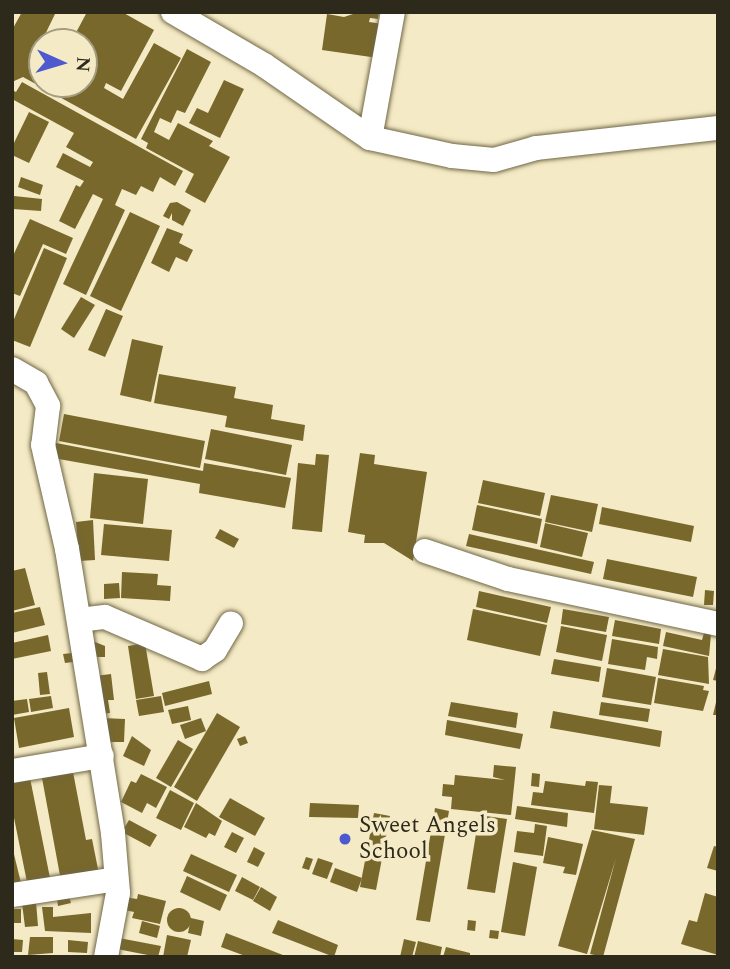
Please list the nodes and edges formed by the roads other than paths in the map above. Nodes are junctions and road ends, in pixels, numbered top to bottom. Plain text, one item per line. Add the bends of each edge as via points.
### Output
1 (173, 12) edge
2 (393, 12) edge
3 (718, 128) edge
4 (370, 138) junction
5 (12, 369) edge
6 (425, 551) dead end
7 (79, 620) junction
8 (230, 624) dead end
9 (718, 624) edge
10 (102, 756) junction
11 (12, 771) edge
12 (116, 879) junction
13 (12, 895) edge
14 (106, 957) edge

1 - 4 street via 264,65
2 - 4 street
3 - 4 street via 536,148 494,160
5 - 7 street via 36,383 48,406 43,445
6 - 9 street via 508,579
7 - 8 street via 105,617 202,659 215,650
7 - 10 street
10 - 11 street
10 - 12 street
12 - 13 street
12 - 14 street via 118,893

